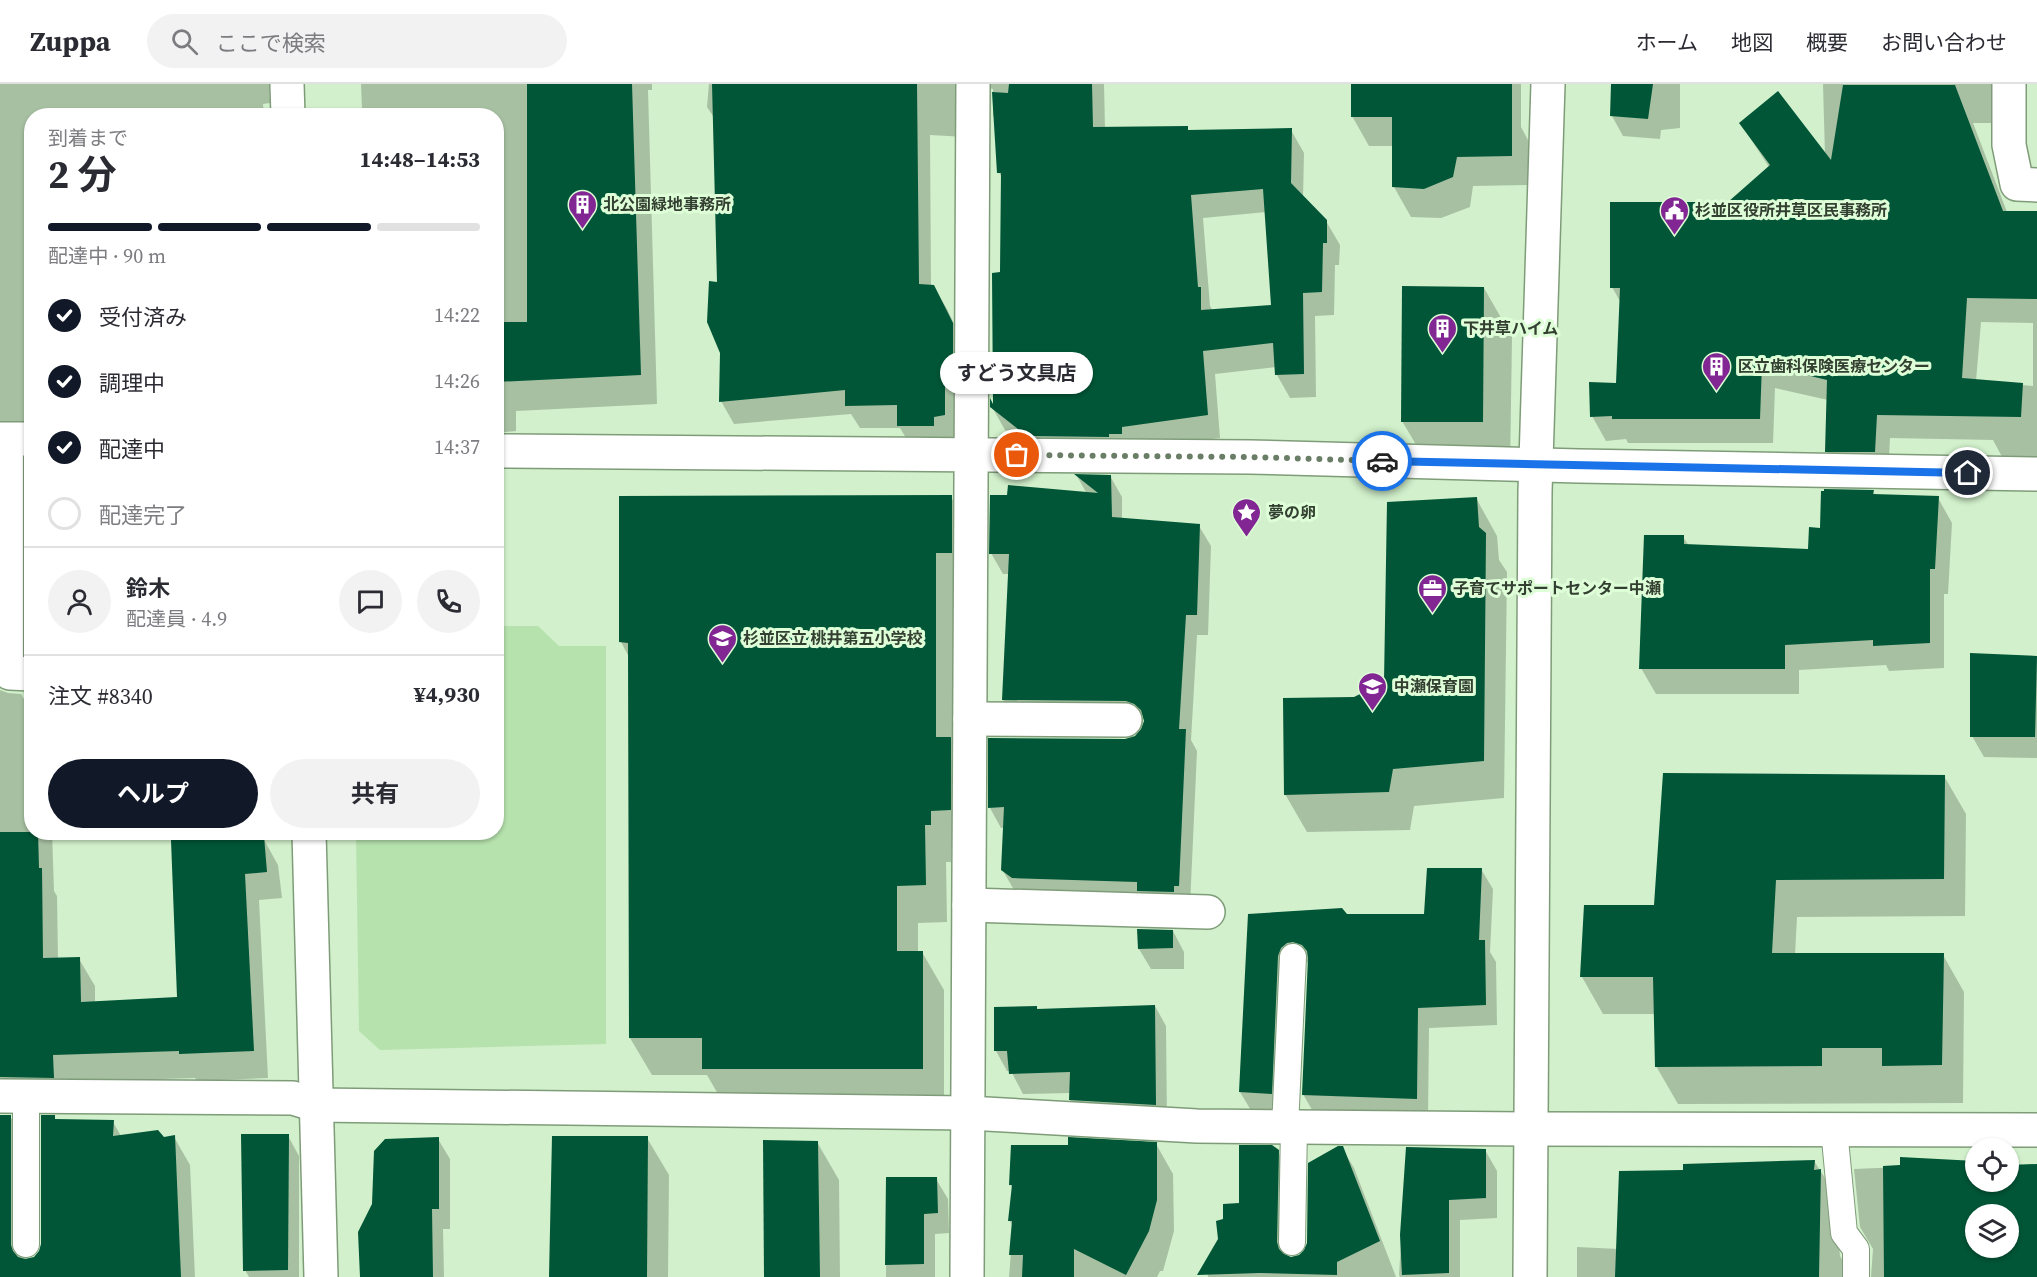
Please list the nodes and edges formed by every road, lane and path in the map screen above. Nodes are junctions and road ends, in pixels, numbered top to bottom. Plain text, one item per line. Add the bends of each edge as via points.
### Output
1 (287, 84) edge
2 (973, 84) edge
3 (1548, 84) edge
4 (2009, 84) edge
5 (288, 108) edge
6 (2037, 185) edge
7 (14, 439) edge
8 (504, 451) edge
9 (970, 454) junction
10 (1535, 465) junction
11 (2037, 474) edge
12 (21, 673) edge
13 (970, 719) junction
14 (1125, 720) dead end
15 (309, 840) edge
16 (969, 905) junction
17 (1208, 912) dead end
18 (1293, 957) dead end
19 (13, 1096) edge
20 (316, 1105) junction
21 (968, 1113) junction
22 (1290, 1127) junction
23 (1530, 1129) junction
24 (1834, 1129) junction
25 (2037, 1130) edge
26 (1292, 1242) dead end
27 (26, 1244) dead end
28 (321, 1277) edge
29 (967, 1277) edge
30 (1530, 1277) edge
31 (1856, 1277) edge

1 - 5 street
2 - 9 street
3 - 10 street
4 - 6 street via 2009,145 2017,184
7 - 12 lane
8 - 9 street
9 - 10 street
9 - 13 street
10 - 11 street
10 - 23 street
13 - 14 street
13 - 16 street
15 - 20 street
16 - 17 street
16 - 21 street
18 - 22 lane
19 - 20 street via 293,1098
19 - 27 lane
20 - 21 street
20 - 28 street
21 - 22 street via 1197,1126
21 - 29 street
22 - 23 street
22 - 26 lane
23 - 24 street
23 - 30 street
24 - 25 street
24 - 31 lane via 1844,1233 1856,1249

